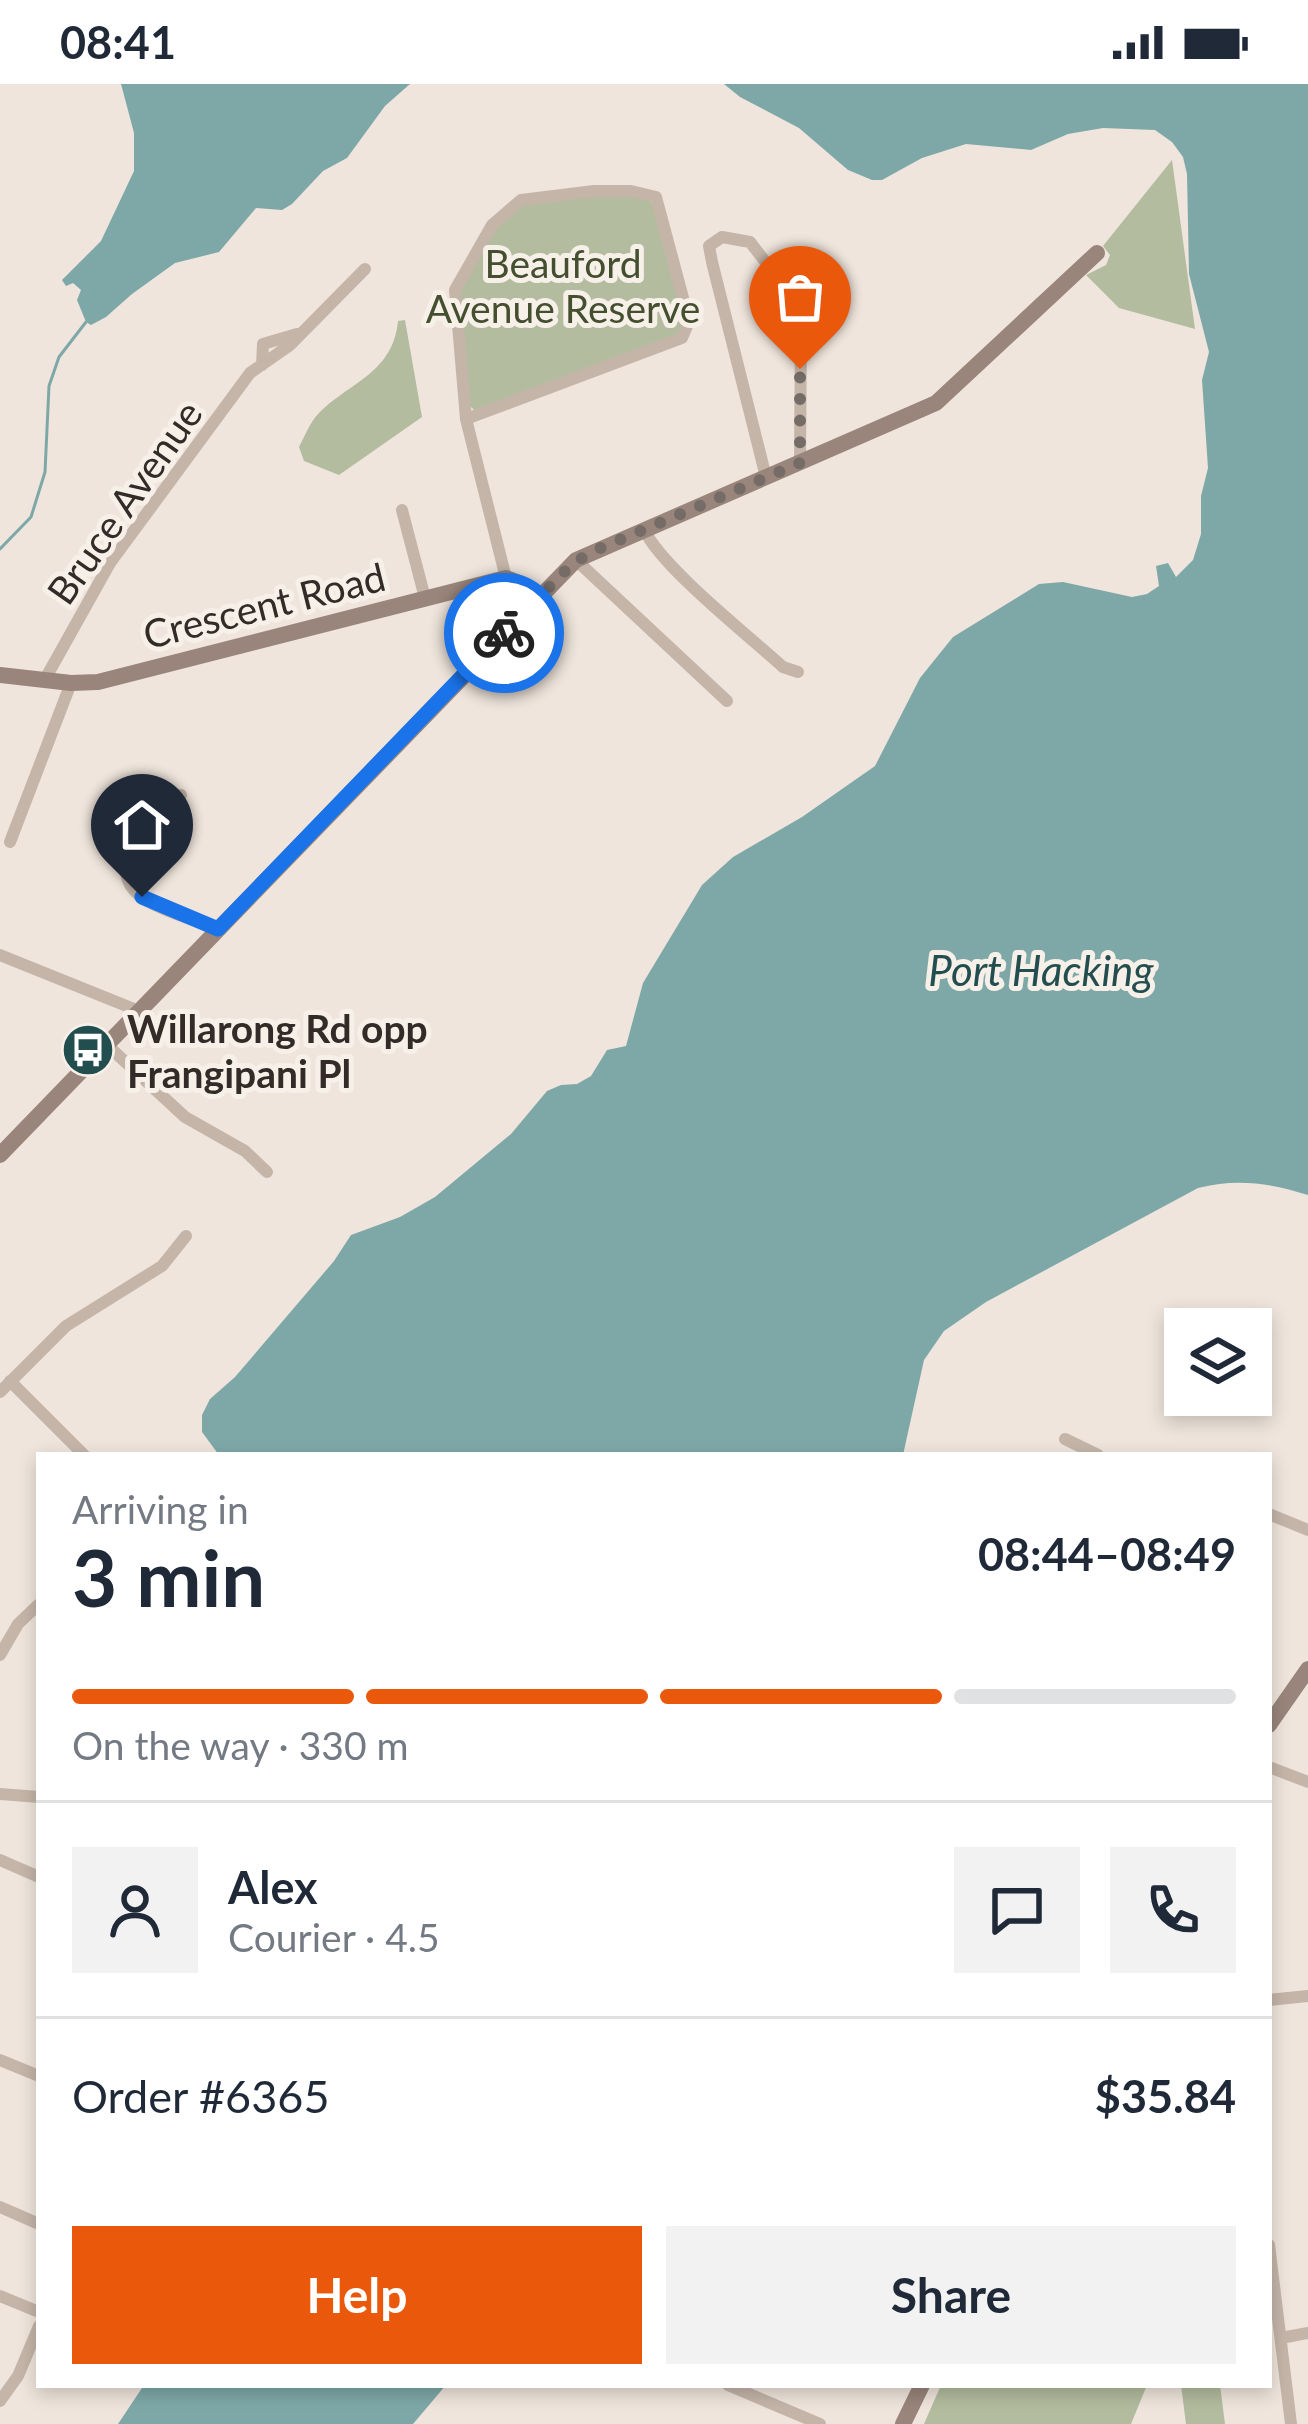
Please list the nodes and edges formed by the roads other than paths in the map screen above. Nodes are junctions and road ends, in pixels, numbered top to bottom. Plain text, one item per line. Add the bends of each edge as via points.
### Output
1 (1097, 254) dead end
2 (365, 268) dead end
3 (466, 419) junction
4 (800, 463) junction
5 (766, 477) junction
6 (402, 510) dead end
7 (644, 529) junction
8 (576, 560) junction
9 (506, 578) junction
10 (425, 598) junction
11 (535, 600) junction
12 (798, 672) dead end
13 (0, 675) edge
14 (44, 681) junction
15 (71, 683) junction
16 (727, 701) dead end
17 (181, 795) dead end
18 (10, 842) dead end
19 (218, 929) junction
20 (0, 955) edge
21 (139, 1012) junction
22 (107, 1045) junction
23 (0, 1155) edge
24 (267, 1172) dead end
25 (186, 1236) dead end
26 (5, 1387) edge
27 (1065, 1439) dead end
28 (81, 1452) edge
29 (1092, 1452) edge
30 (1272, 1515) edge
31 (1308, 1530) edge
32 (36, 1607) edge
33 (0, 1655) edge
34 (1308, 1669) edge
35 (1272, 1721) edge
36 (1272, 1768) edge
37 (1308, 1782) edge
38 (0, 1794) edge
39 (36, 1797) edge
40 (0, 1860) edge
41 (36, 1876) edge
42 (1308, 1996) edge
43 (1272, 2000) edge
44 (0, 2060) edge
45 (36, 2075) edge
46 (0, 2207) edge
47 (36, 2223) edge
48 (1272, 2268) edge
49 (0, 2296) edge
50 (36, 2311) edge
51 (36, 2333) edge
52 (1308, 2333) edge
53 (1281, 2338) junction
54 (735, 2388) edge
55 (921, 2388) edge
56 (0, 2401) edge
57 (820, 2424) edge
58 (903, 2424) edge
59 (1291, 2424) edge

1 - 4 street via 936,404
2 - 14 street, Bruce Avenue via 304,332 250,373 110,563
3 - 3 street via 455,290 499,217 531,197 656,197 686,309 682,338
3 - 9 street
4 - 5 street
4 - 5 street via 798,306 750,242 722,236 709,246
5 - 7 street
6 - 10 street
7 - 8 street
7 - 12 street via 706,597 782,667
8 - 11 street
8 - 16 street
9 - 10 street, Crescent Road
9 - 11 street
10 - 15 street, Crescent Road
11 - 19 street
13 - 14 street, Crescent Road
14 - 15 street, Crescent Road
15 - 18 street
17 - 19 street via 143,828 127,867 130,883 142,897
19 - 21 street
20 - 21 street
21 - 22 street
22 - 23 street
22 - 24 street via 184,1118
25 - 26 street via 162,1266 74,1320
26 - 28 street
27 - 29 street
30 - 31 street
32 - 33 street
34 - 35 street
36 - 37 street
38 - 39 street
40 - 41 street
42 - 43 street
44 - 45 street
46 - 47 street
48 - 53 street
49 - 50 street
51 - 56 street
52 - 53 street
53 - 59 street
54 - 57 street
55 - 58 street

